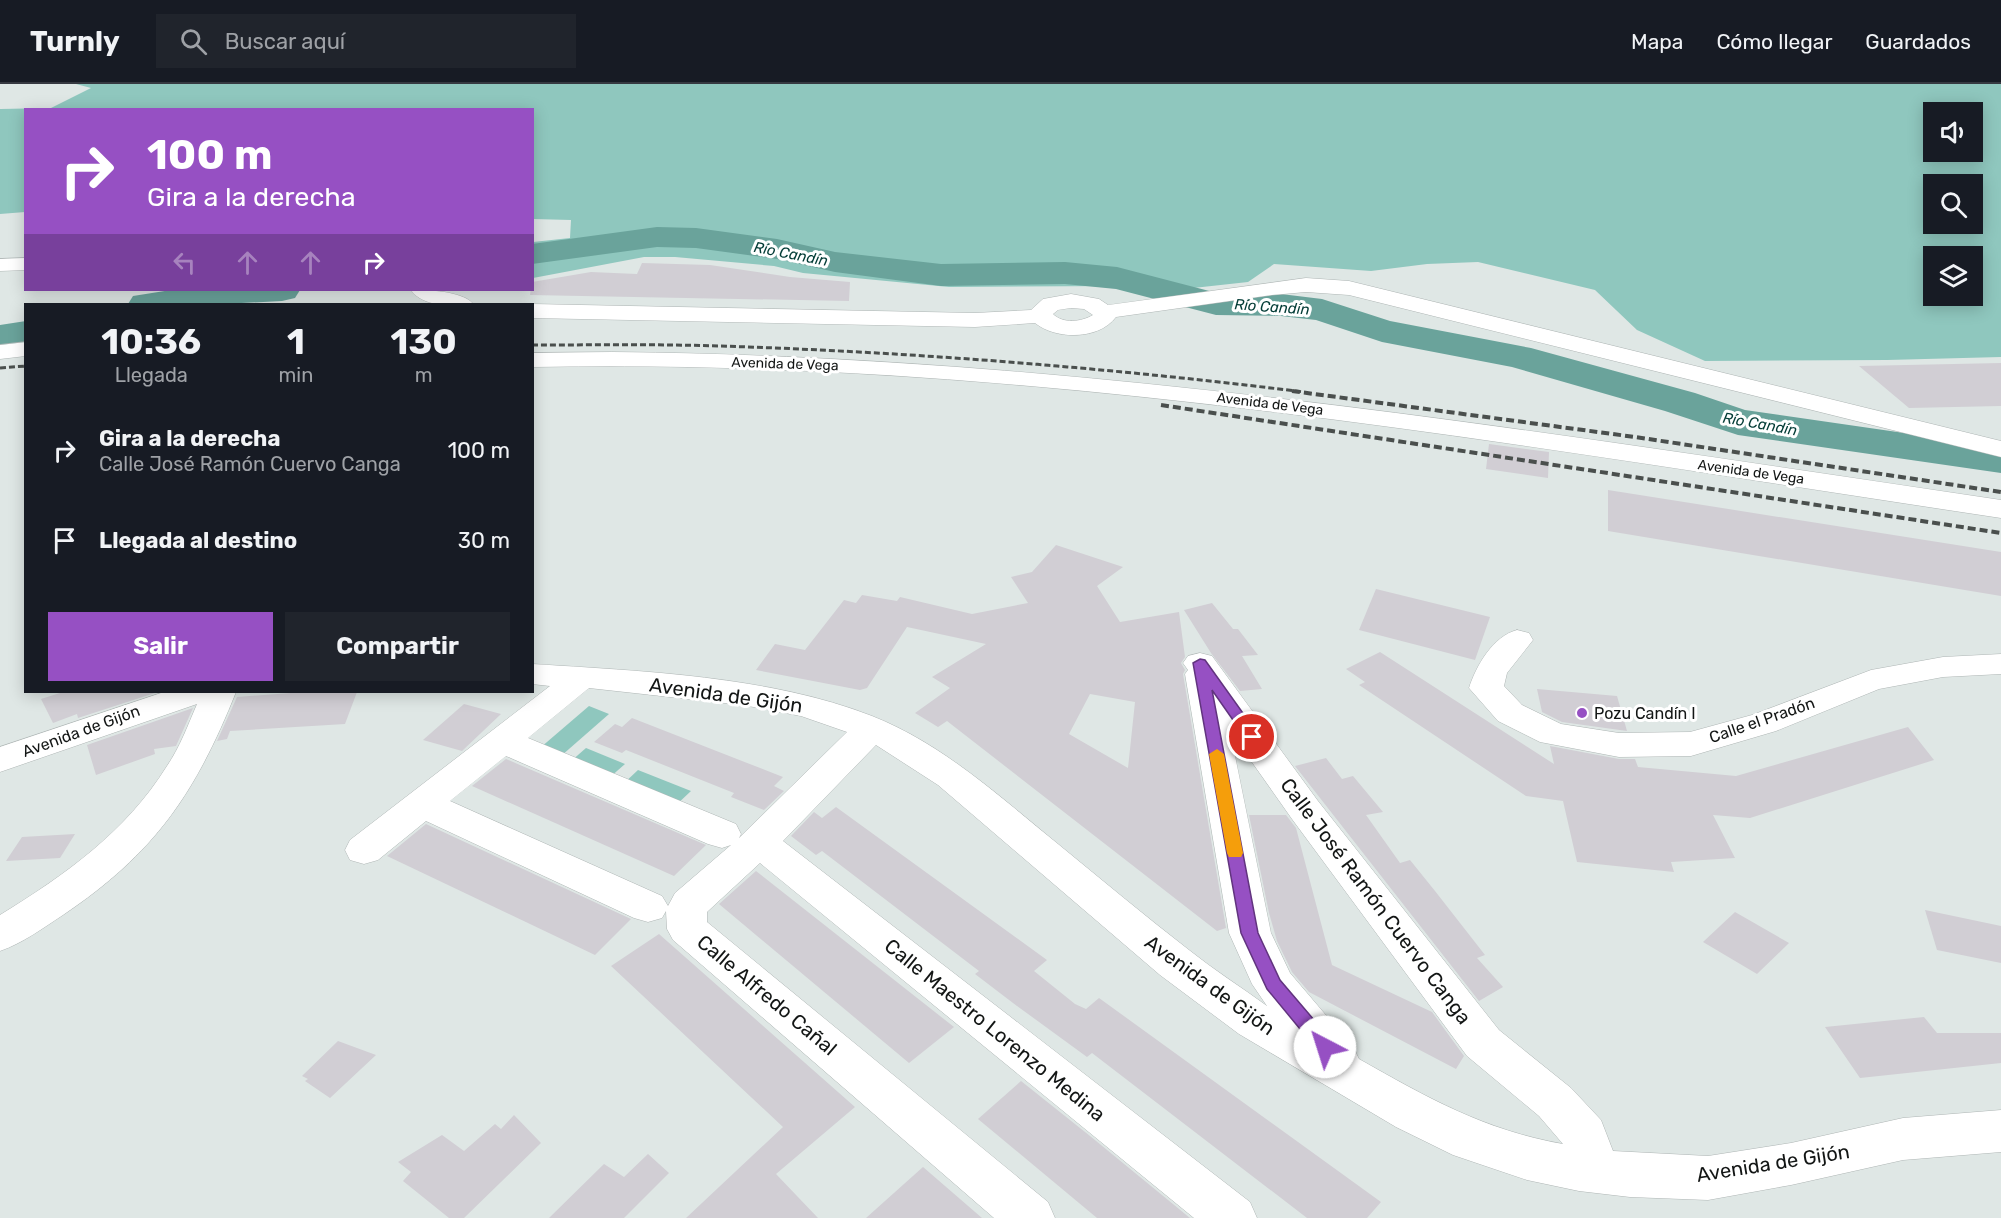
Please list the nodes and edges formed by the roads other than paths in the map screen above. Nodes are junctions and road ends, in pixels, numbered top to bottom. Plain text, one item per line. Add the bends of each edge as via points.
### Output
1 (24, 264) edge
2 (0, 265) edge
3 (428, 293) edge
4 (459, 303) edge
5 (534, 311) edge
6 (24, 349) edge
7 (0, 352) edge
8 (534, 360) edge
9 (2001, 450) edge
10 (2001, 509) edge
11 (1516, 640) dead end
12 (2001, 664) edge
13 (534, 674) edge
14 (582, 677) junction
15 (194, 693) edge
16 (219, 693) edge
17 (871, 729) junction
18 (503, 741) junction
19 (0, 760) edge
20 (424, 805) junction
21 (740, 838) junction
22 (364, 850) dead end
23 (648, 907) dead end
24 (0, 935) edge
25 (1351, 1078) junction
26 (2001, 1131) edge
27 (1595, 1171) junction
28 (1030, 1218) edge
29 (1232, 1218) edge

1 - 2 street
3 - 4 street
5 - 9 street via 975,320 1041,316 1051,304 1071,301 1092,304 1104,312 1306,285 1349,288
6 - 7 street
8 - 10 street, Avenida de Vega via 796,364 1162,391 1482,432
11 - 12 street, Calle el Pradón via 1491,671 1486,687 1510,713 1552,734 1619,745 1691,744 1764,723 1870,680 1943,668
13 - 14 street, Avenida de Gijón
14 - 17 street, Avenida de Gijón via 754,696 808,706
14 - 18 street
15 - 19 street, Avenida de Gijón
16 - 24 street via 184,768 131,840 96,872
17 - 21 street, Calle Alfredo Cañal
17 - 25 street, Avenida de Gijón via 951,776 1175,963 1255,1021
18 - 20 street
18 - 21 street, Calle Maestro Lorenzo Medina
20 - 22 street
20 - 23 street
21 - 28 street, Calle Alfredo Cañal via 689,904 685,915 688,928
21 - 29 street, Calle Maestro Lorenzo Medina
25 - 27 street, Avenida de Gijón via 1470,1140 1527,1160
25 - 27 street, Calle José Ramón Cuervo Canga via 1274,984 1250,933 1200,663 1305,810 1483,1043 1554,1102 1584,1135
26 - 27 street, Avenida de Gijón via 1904,1139 1708,1178

